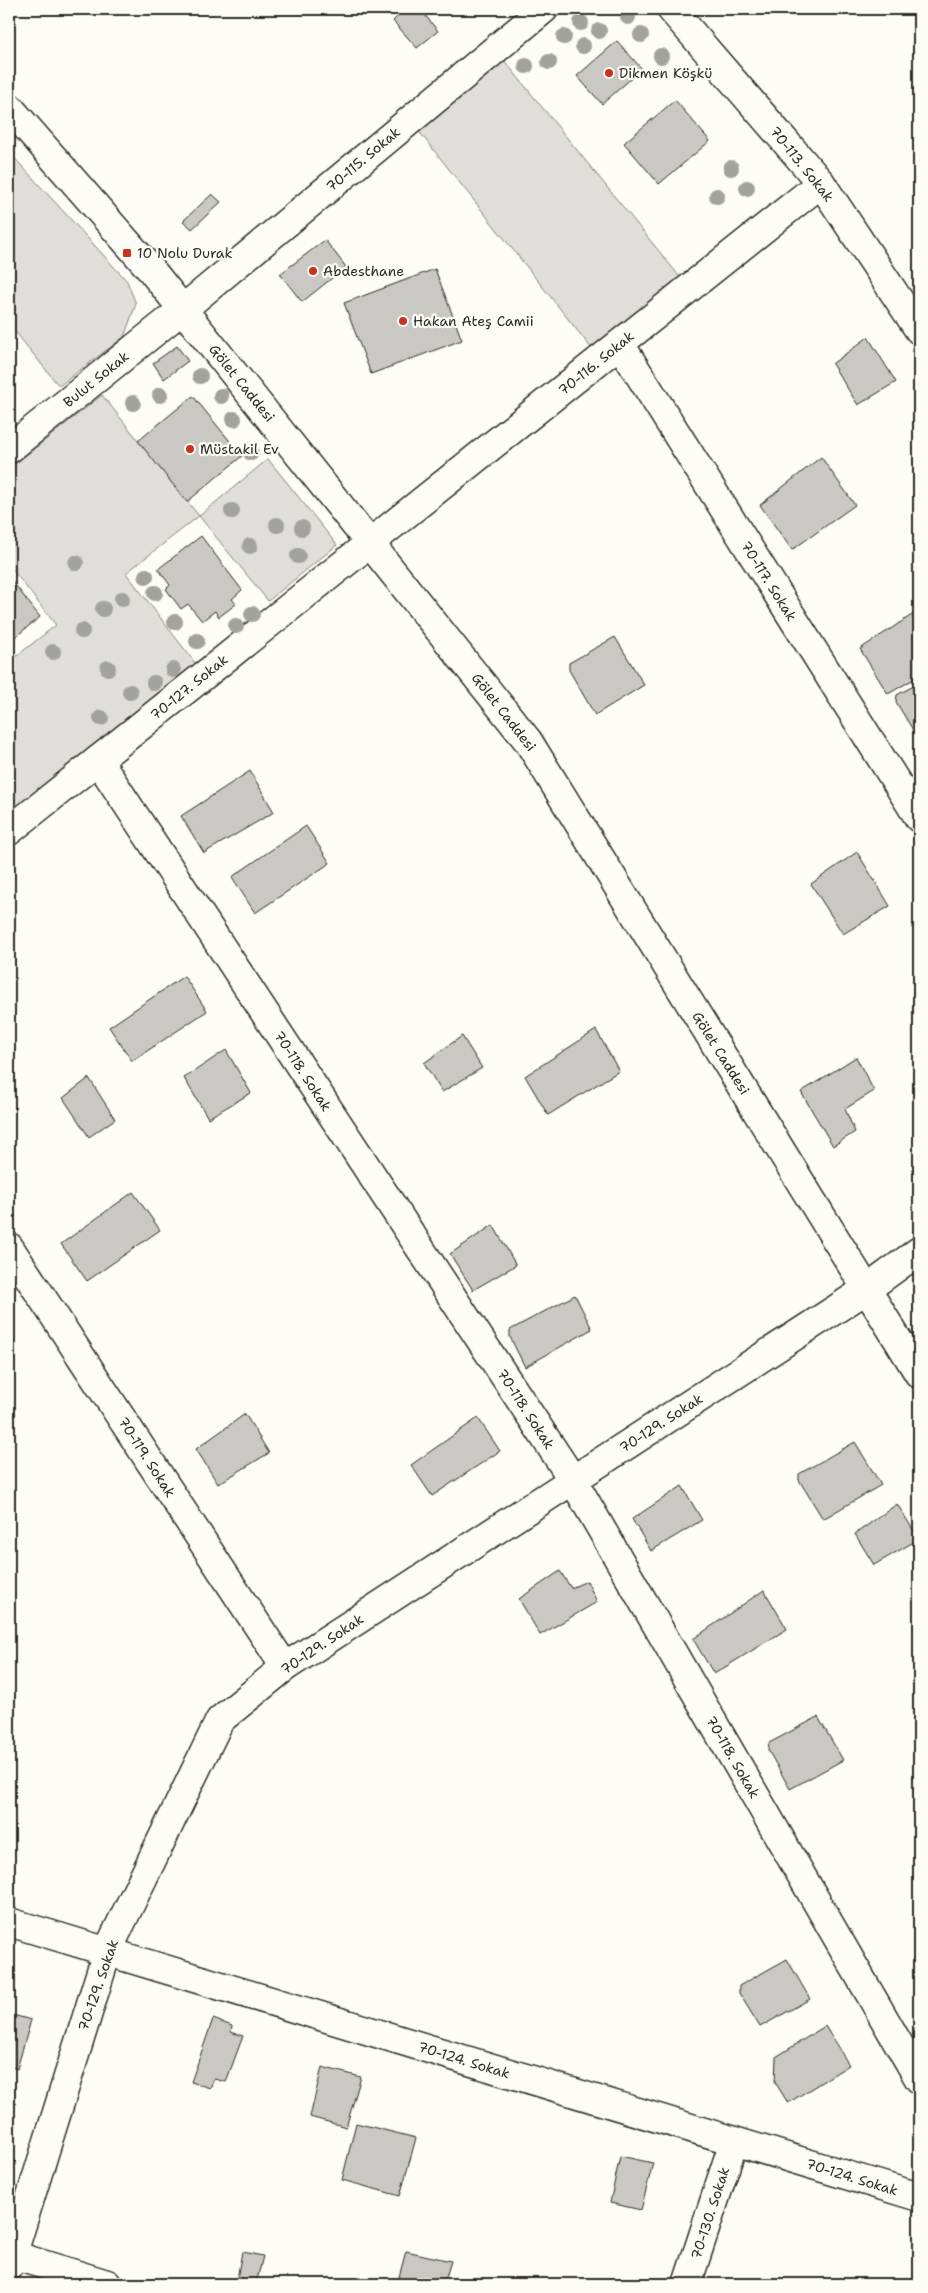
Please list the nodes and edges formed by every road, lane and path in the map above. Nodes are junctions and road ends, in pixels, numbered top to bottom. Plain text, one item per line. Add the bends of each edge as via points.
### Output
1 (544, 9) edge
2 (671, 9) edge
3 (9, 107) edge
4 (821, 183) junction
5 (183, 309) junction
6 (919, 330) edge
7 (620, 344) junction
8 (9, 449) edge
9 (370, 543) junction
10 (98, 760) junction
11 (919, 818) edge
12 (9, 831) edge
13 (9, 1247) edge
14 (919, 1251) edge
15 (866, 1289) junction
16 (919, 1374) edge
17 (573, 1480) junction
18 (285, 1667) junction
19 (9, 1922) edge
20 (107, 1952) junction
21 (919, 2079) edge
22 (734, 2141) junction
23 (919, 2197) edge
24 (10, 2258) edge
25 (107, 2284) edge
26 (687, 2284) edge

1 - 5 street, 70-115. Sokak
2 - 4 street, 70-113. Sokak
3 - 5 street, Gölet Caddesi
4 - 6 street, 70-113. Sokak
4 - 7 street, 70-116. Sokak
5 - 8 street, Bulut Sokak
5 - 9 street, Gölet Caddesi
7 - 9 street, 70-116. Sokak
7 - 11 street, 70-117. Sokak
9 - 10 street, 70-127. Sokak
9 - 15 street, Gölet Caddesi via 528,741
10 - 12 street, 70-127. Sokak
10 - 17 street, 70-118. Sokak
13 - 18 street, 70-119. Sokak
14 - 15 street, 70-129. Sokak
15 - 16 street, Gölet Caddesi
15 - 17 street, 70-129. Sokak
17 - 18 street, 70-129. Sokak
17 - 21 street, 70-118. Sokak
18 - 20 street, 70-129. Sokak via 220,1720
19 - 20 street, 70-124. Sokak
20 - 22 street, 70-124. Sokak
20 - 24 street, 70-129. Sokak
22 - 23 street, 70-124. Sokak
22 - 26 street, 70-130. Sokak
24 - 25 street

